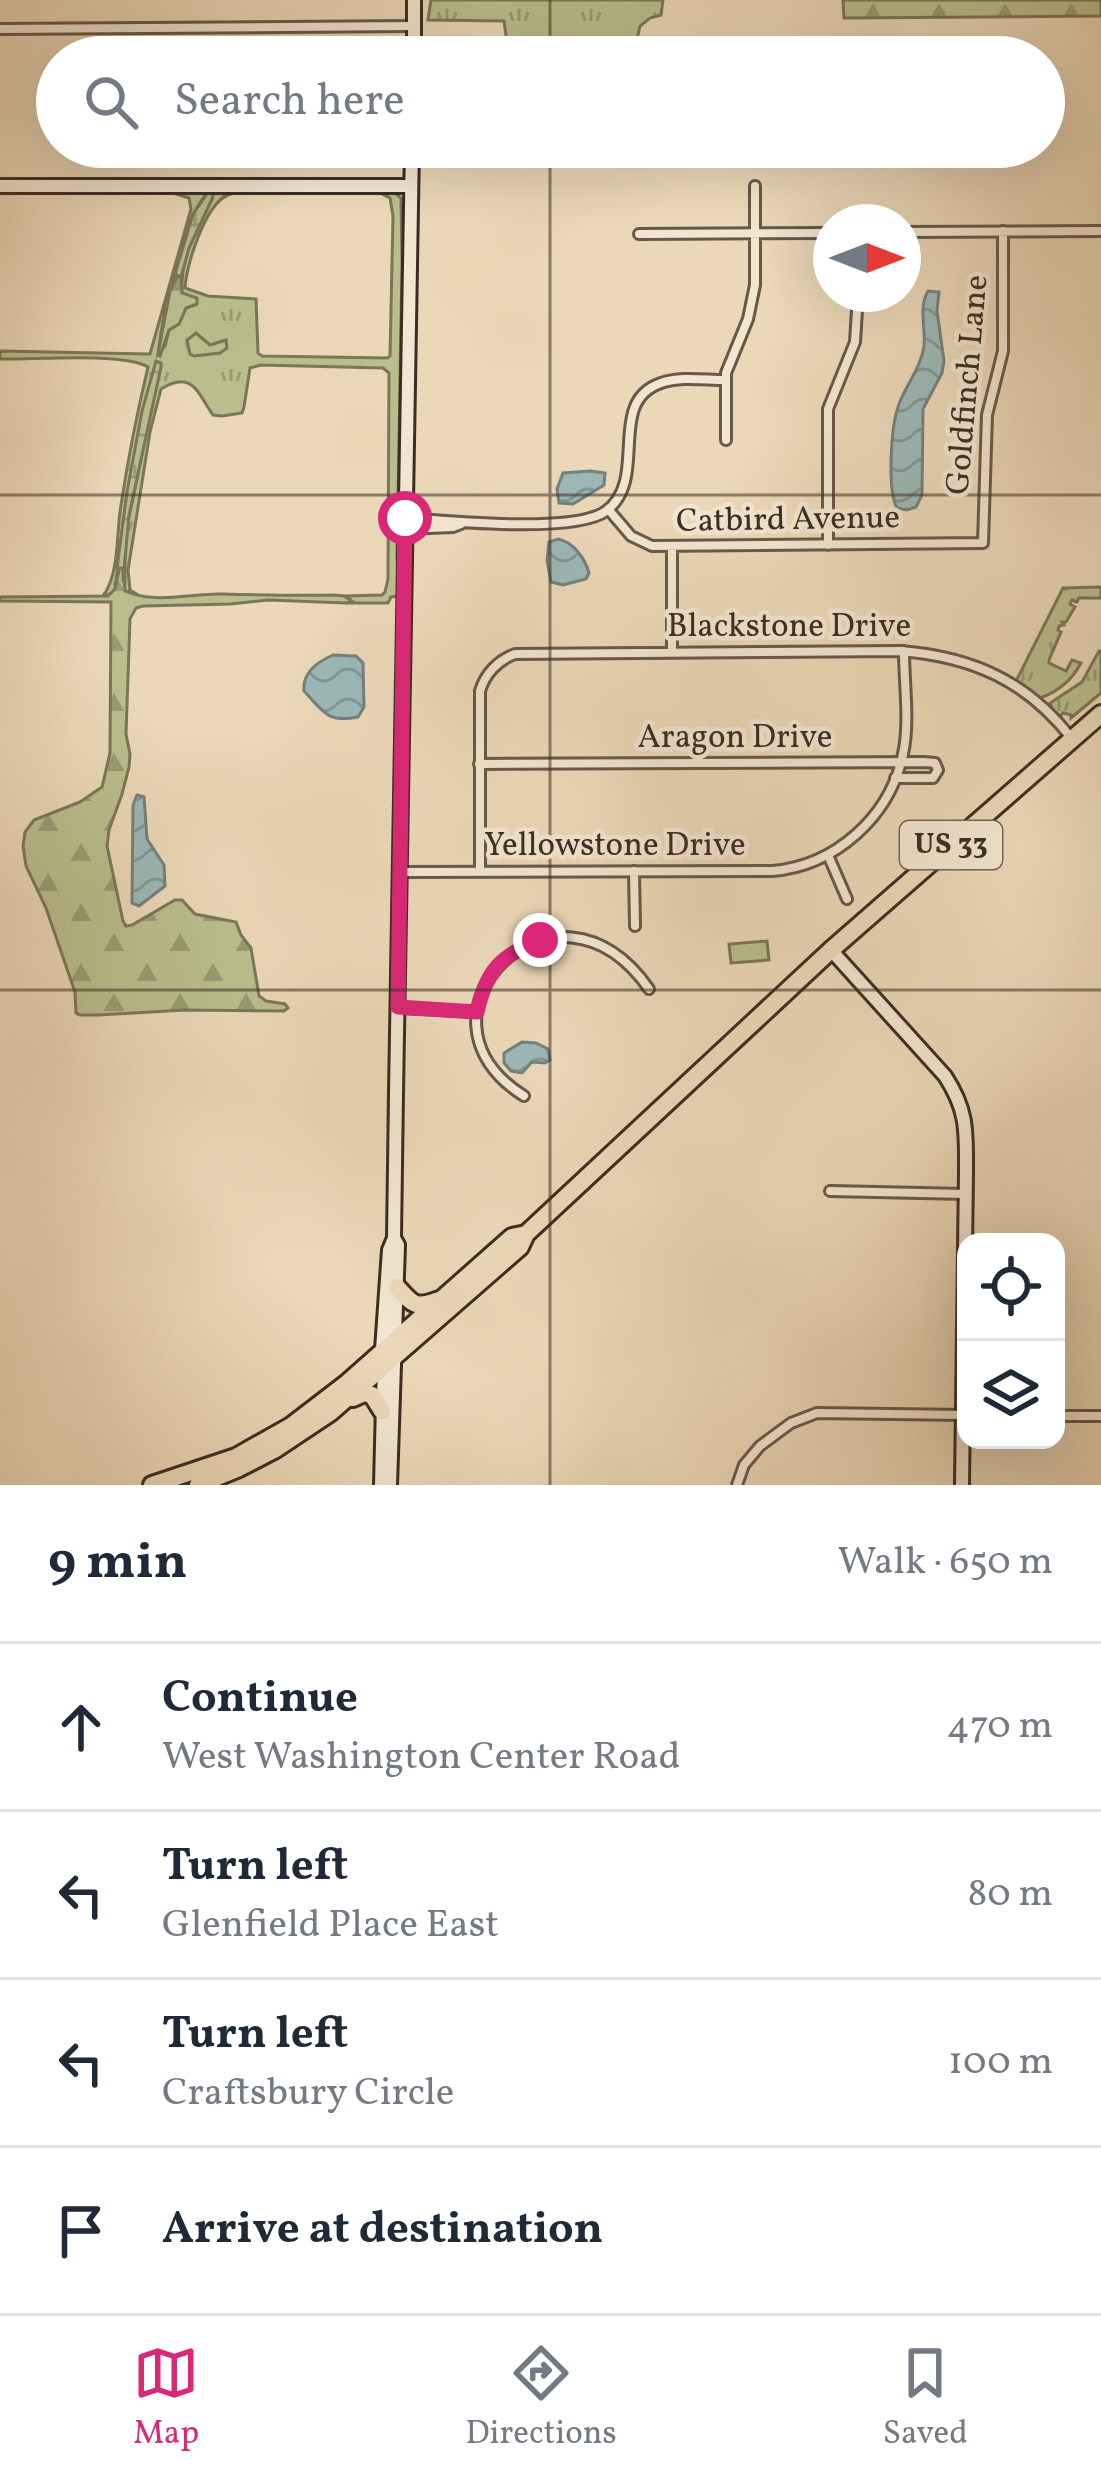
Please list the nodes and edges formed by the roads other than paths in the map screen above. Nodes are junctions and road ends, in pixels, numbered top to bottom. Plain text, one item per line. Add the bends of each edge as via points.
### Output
1 (414, 0) edge
2 (414, 26) junction
3 (0, 28) edge
4 (414, 36) edge
5 (411, 168) edge
6 (0, 186) edge
7 (411, 186) junction
8 (755, 187) dead end
9 (1003, 231) junction
10 (1101, 231) edge
11 (755, 232) junction
12 (813, 232) edge
13 (921, 232) edge
14 (639, 234) dead end
15 (857, 312) edge
16 (725, 380) junction
17 (726, 440) dead end
18 (608, 509) junction
19 (405, 523) junction
20 (983, 543) joint
21 (828, 545) junction
22 (671, 547) junction
23 (904, 651) junction
24 (672, 652) junction
25 (1101, 714) edge
26 (1072, 739) junction
27 (901, 762) junction
28 (479, 764) junction
29 (895, 778) junction
30 (828, 855) junction
31 (400, 872) junction
32 (480, 872) junction
33 (634, 872) junction
34 (847, 899) dead end
35 (635, 926) dead end
36 (831, 950) junction
37 (649, 989) dead end
38 (398, 1007) junction
39 (477, 1012) junction
40 (524, 1096) dead end
41 (830, 1191) dead end
42 (966, 1194) junction
43 (526, 1234) junction
44 (394, 1238) junction
45 (397, 1287) junction
46 (446, 1297) junction
47 (965, 1341) edge
48 (389, 1352) junction
49 (341, 1403) junction
50 (382, 1411) junction
51 (957, 1415) edge
52 (1065, 1416) edge
53 (1101, 1416) edge
54 (964, 1449) edge
55 (152, 1485) edge
56 (198, 1485) edge
57 (381, 1485) edge
58 (390, 1485) edge
59 (737, 1485) edge
60 (962, 1485) edge

1 - 2 main road
2 - 3 street
2 - 4 main road
5 - 7 main road
6 - 7 main road
7 - 19 main road
8 - 11 street
9 - 10 street
9 - 13 street
9 - 20 street, Goldfinch Lane via 1003,351 987,415
11 - 12 street
11 - 14 street
11 - 16 street via 754,295
15 - 21 street via 855,342 828,409
16 - 17 street
16 - 18 street via 666,381 640,398 630,420 626,483
18 - 19 street via 574,523
18 - 22 street, Catbird Avenue via 637,540
19 - 31 main road
20 - 21 street, Catbird Avenue
21 - 22 street, Catbird Avenue
22 - 24 street
23 - 24 street, Blackstone Drive
23 - 26 street, Blackstone Drive via 947,656 998,676
23 - 27 street
24 - 28 street, Blackstone Drive via 506,658 486,676 479,700
25 - 26 highway, US 33
26 - 36 highway, US 33
27 - 28 street, Aragon Drive
27 - 29 street
27 - 29 street via 931,762 938,773
28 - 32 street
29 - 30 street via 863,829
30 - 33 street, Yellowstone Drive via 783,870
30 - 34 street
31 - 32 street, Yellowstone Drive
31 - 38 main road
32 - 33 street, Yellowstone Drive
33 - 35 street
36 - 42 main road via 960,1099
36 - 43 highway, US 33
37 - 39 street via 616,952 571,938 540,940 504,958
38 - 39 street
38 - 44 main road
39 - 40 street via 485,1058
41 - 42 street
42 - 47 main road
43 - 46 highway, US 33 via 512,1237
43 - 48 highway, US 33 via 411,1345
44 - 45 main road
44 - 48 main road
45 - 46 highway via 418,1305
45 - 48 main road
46 - 48 highway, US 33
48 - 49 highway, US 33
48 - 50 main road
48 - 55 highway, US 33 via 236,1457
48 - 58 main road
49 - 50 highway via 368,1394
49 - 56 highway, US 33 via 274,1450
50 - 57 main road
51 - 59 street via 818,1413 760,1445
52 - 53 street
54 - 60 main road

